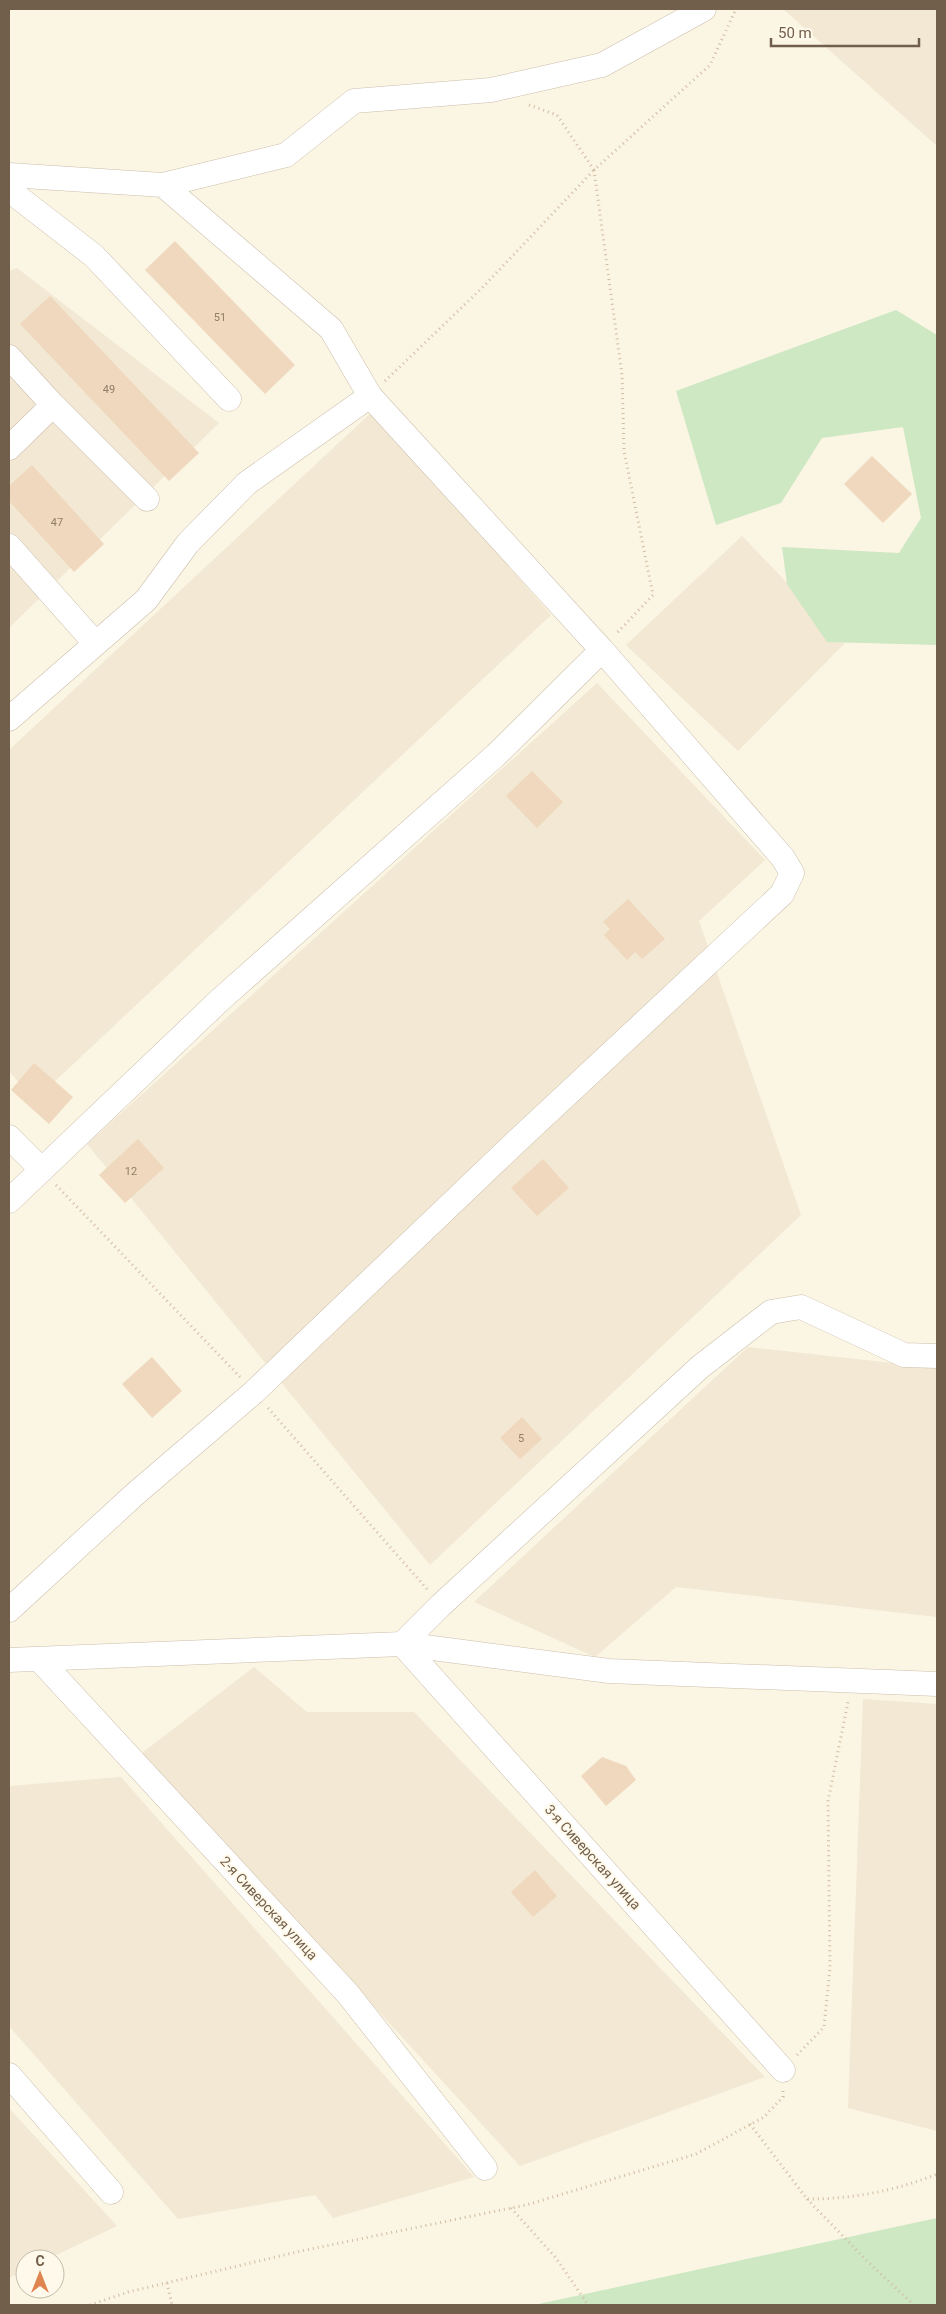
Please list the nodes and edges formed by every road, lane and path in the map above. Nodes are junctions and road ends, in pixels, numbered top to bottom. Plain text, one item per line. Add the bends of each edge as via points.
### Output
1 (704, 9) edge
2 (736, 9) edge
3 (524, 103) dead end
4 (594, 170) junction
5 (9, 175) edge
6 (163, 185) junction
7 (9, 190) edge
8 (9, 357) edge
9 (370, 396) junction
10 (228, 399) dead end
11 (53, 405) junction
12 (9, 448) edge
13 (147, 499) dead end
14 (9, 546) edge
15 (95, 644) junction
16 (602, 650) junction
17 (9, 719) edge
18 (9, 1137) edge
19 (42, 1170) junction
20 (9, 1201) edge
21 (937, 1356) edge
22 (9, 1610) edge
23 (402, 1644) junction
24 (39, 1659) junction
25 (9, 1660) edge
26 (852, 1679) junction
27 (937, 1684) edge
28 (783, 2070) junction
29 (9, 2075) edge
30 (750, 2124) junction
31 (485, 2168) dead end
32 (937, 2174) edge
33 (111, 2192) dead end
34 (807, 2200) junction
35 (511, 2208) junction
36 (167, 2283) junction
37 (90, 2305) edge
38 (172, 2305) edge
39 (588, 2305) edge
40 (914, 2305) edge

1 - 6 street via 602,64 491,90 354,102 286,154
2 - 4 path via 710,64
3 - 4 path via 557,115
4 - 9 path via 482,288
4 - 16 path via 622,375 624,451 653,595
5 - 6 street
6 - 9 street via 331,329
7 - 10 street via 94,256
8 - 11 street
9 - 15 street via 248,483 188,543 146,600
9 - 16 street
11 - 12 street
11 - 13 street
14 - 15 street
15 - 17 street
16 - 19 street via 496,755 221,999
16 - 22 street via 783,858 792,873 782,894 516,1141 254,1392 134,1495
18 - 19 street
19 - 20 street
21 - 23 street via 904,1355 801,1307 771,1312 700,1367
23 - 24 street
23 - 26 street via 609,1671
23 - 28 street, 3-я Сиверская улица
24 - 25 street
24 - 31 street, 2-я Сиверская улица via 348,1994
26 - 27 street
26 - 28 path via 828,1801 830,1968 824,2027
28 - 30 path via 783,2097 764,2117
29 - 33 street
30 - 34 path
30 - 35 path via 696,2154
32 - 34 path via 886,2192
34 - 40 path
35 - 36 path via 301,2251
35 - 39 path via 556,2258
36 - 37 path
36 - 38 path

